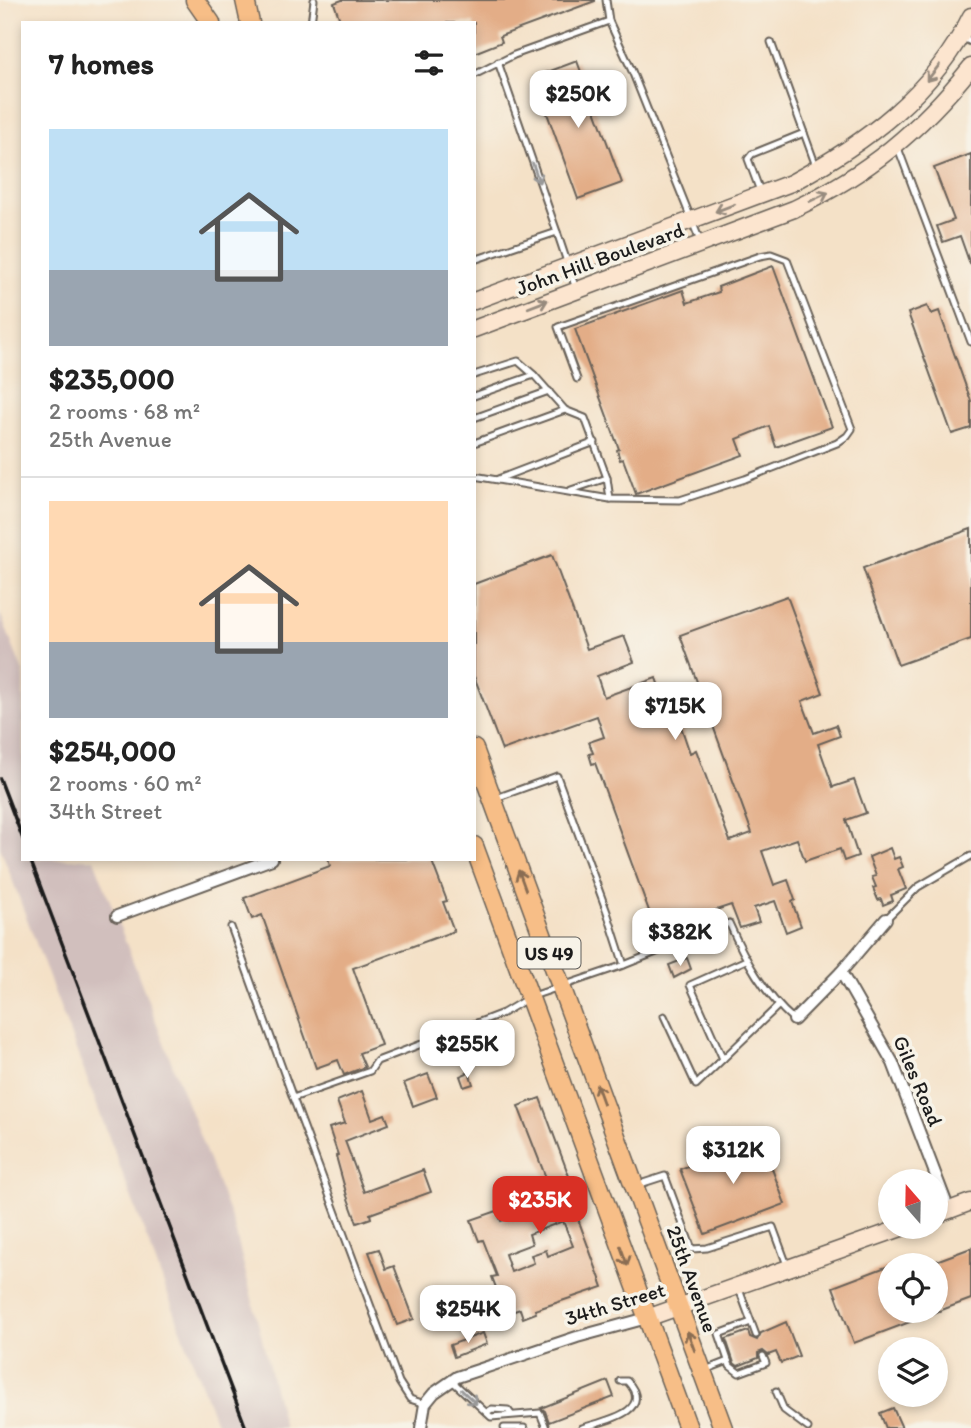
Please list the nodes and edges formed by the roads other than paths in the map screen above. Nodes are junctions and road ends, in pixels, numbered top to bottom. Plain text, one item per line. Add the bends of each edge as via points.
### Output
1 (195, 0) edge
2 (210, 0) edge
3 (245, 0) edge
4 (314, 0) edge
5 (606, 0) edge
6 (971, 16) edge
7 (210, 21) edge
8 (215, 21) edge
9 (250, 21) edge
10 (311, 21) edge
11 (609, 21) junction
12 (966, 40) edge
13 (771, 42) dead end
14 (498, 62) junction
15 (971, 68) edge
16 (476, 74) edge
17 (804, 133) junction
18 (897, 145) junction
19 (817, 169) junction
20 (761, 194) junction
21 (692, 220) junction
22 (557, 232) junction
23 (701, 244) junction
24 (476, 259) edge
25 (567, 265) junction
26 (576, 289) junction
27 (476, 299) edge
28 (476, 328) edge
29 (971, 342) edge
30 (476, 374) edge
31 (534, 375) junction
32 (578, 379) dead end
33 (549, 391) junction
34 (476, 395) edge
35 (565, 411) junction
36 (476, 417) edge
37 (476, 442) edge
38 (595, 442) junction
39 (476, 476) edge
40 (607, 478) junction
41 (495, 480) junction
42 (568, 491) junction
43 (610, 499) junction
44 (476, 760) edge
45 (480, 783) edge
46 (493, 799) junction
47 (476, 851) edge
48 (971, 856) edge
49 (267, 861) edge
50 (117, 916) dead end
51 (886, 919) joint
52 (231, 927) dead end
53 (746, 960) junction
54 (624, 965) junction
55 (841, 972) junction
56 (561, 987) junction
57 (530, 998) junction
58 (778, 1006) junction
59 (664, 1016) dead end
60 (794, 1020) joint
61 (723, 1059) junction
62 (293, 1098) junction
63 (929, 1169) edge
64 (634, 1186) junction
65 (971, 1202) edge
66 (948, 1210) edge
67 (878, 1236) edge
68 (788, 1268) junction
69 (738, 1286) junction
70 (678, 1307) junction
71 (647, 1318) junction
72 (751, 1322) junction
73 (756, 1335) dead end
74 (764, 1356) dead end
75 (728, 1361) junction
76 (702, 1371) junction
77 (452, 1380) junction
78 (620, 1381) dead end
79 (776, 1391) dead end
80 (425, 1404) junction
81 (421, 1428) edge
82 (504, 1428) edge
83 (524, 1428) edge
84 (546, 1428) edge
85 (582, 1428) edge
86 (688, 1428) edge
87 (723, 1428) edge
88 (808, 1428) edge

1 - 7 main road
2 - 8 main road
3 - 9 main road
4 - 10 lane
5 - 11 lane
6 - 12 street, John Hill Boulevard
11 - 14 lane
11 - 21 lane
12 -> 19 street, John Hill Boulevard via 889,120
13 - 17 lane
14 - 16 lane
14 -> 22 lane
15 - 18 street, John Hill Boulevard
17 - 19 lane
17 - 20 lane via 748,159
23 -> 18 street, John Hill Boulevard via 828,192
18 - 29 lane
19 - 20 street, John Hill Boulevard
20 -> 21 street, John Hill Boulevard
21 - 23 lane, John Hill Boulevard
21 - 25 street, John Hill Boulevard
22 - 24 lane
22 - 25 lane
23 - 26 street, John Hill Boulevard
25 - 26 lane
25 - 27 street, John Hill Boulevard
28 -> 26 street, John Hill Boulevard
30 - 31 lane via 517,361
31 - 33 lane
31 - 34 lane
32 - 43 lane via 558,327 760,256 778,255 787,260 852,423 850,433 837,443 746,480 680,500
33 - 35 lane
33 - 36 lane
35 - 37 lane
35 - 38 lane via 585,418
38 - 40 lane
38 - 41 lane
39 - 41 lane
40 - 42 lane
40 - 43 lane
41 - 42 lane
42 - 43 lane
44 - 45 main road, 25th Avenue / US 49
45 - 46 main road, 25th Avenue / US 49
46 - 54 lane via 557,776
56 -> 46 main road, 25th Avenue / US 49
47 - 57 main road, US 49
48 - 51 lane via 918,887
49 - 50 street
51 - 55 street
52 - 62 lane
53 - 54 lane via 729,923
53 - 58 lane
53 - 61 lane via 690,985
54 - 56 lane
55 - 60 street
55 - 63 street, Giles Road via 893,1063
56 - 57 lane
64 -> 56 main road, 25th Avenue / US 49
57 - 62 lane via 377,1062 370,1071
57 -> 71 main road, US 49
58 - 60 lane
58 - 61 lane
59 - 61 lane via 696,1085
62 - 80 lane via 399,1382 410,1399
64 - 68 lane via 665,1176 692,1249 773,1227
64 - 70 main road, 25th Avenue / US 49
65 - 66 street
67 - 68 street, 34th Street
68 - 69 street, 34th Street
69 - 70 street, 34th Street
69 - 72 lane
70 - 71 street, 34th Street
76 -> 70 main road, 25th Avenue / US 49
71 - 77 street, 34th Street
71 - 86 main road, US 49
72 - 73 lane
72 - 75 lane via 719,1334
74 - 75 lane via 766,1363 739,1373
75 - 76 lane
76 - 87 main road, 25th Avenue / US 49
77 - 80 street, 34th Street
77 -> 84 lane via 487,1412 540,1413
78 - 85 lane via 627,1381 635,1392 632,1408
79 - 88 lane via 784,1410
80 - 81 street
82 - 83 lane

